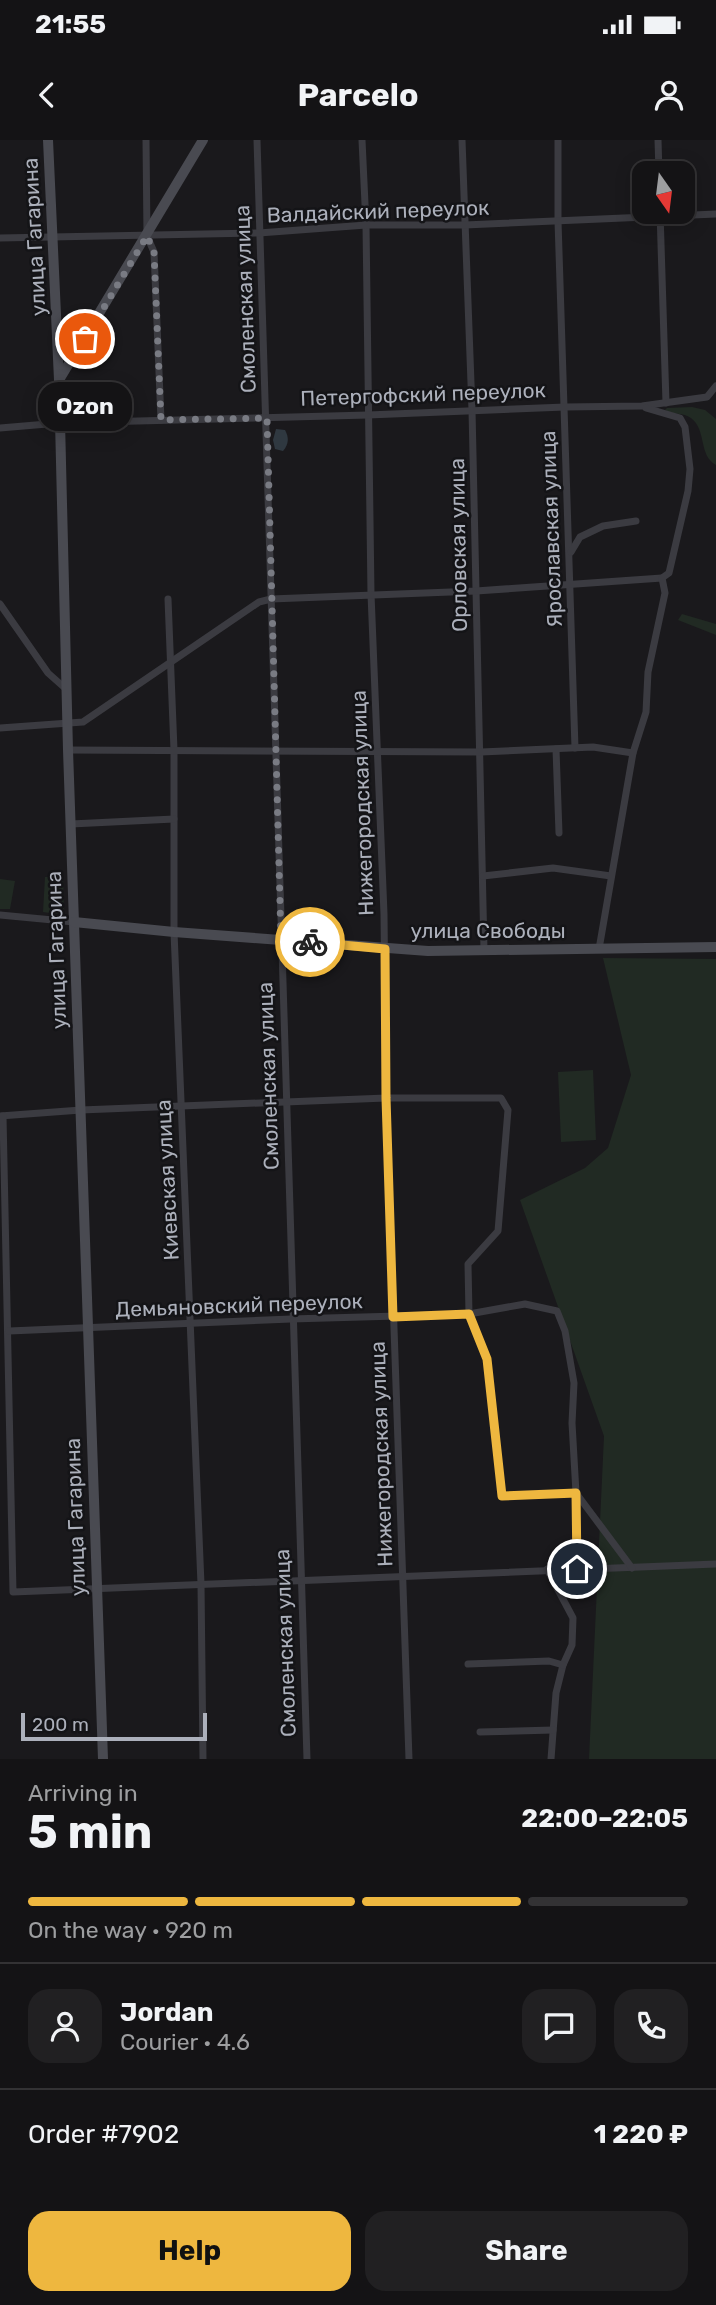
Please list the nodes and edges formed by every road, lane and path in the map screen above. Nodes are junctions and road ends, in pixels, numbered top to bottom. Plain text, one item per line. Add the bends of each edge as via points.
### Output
1 (48, 140) edge
2 (146, 140) edge
3 (203, 140) edge
4 (257, 140) edge
5 (362, 140) edge
6 (462, 140) edge
7 (558, 140) edge
8 (658, 140) edge
9 (659, 161) edge
10 (695, 214) edge
11 (716, 214) edge
12 (632, 216) edge
13 (558, 221) junction
14 (660, 224) edge
15 (366, 225) junction
16 (465, 225) junction
17 (259, 233) junction
18 (53, 236) junction
19 (147, 236) junction
20 (0, 238) edge
21 (60, 380) junction
22 (716, 386) edge
23 (666, 403) junction
24 (642, 406) junction
25 (565, 407) junction
26 (472, 410) junction
27 (368, 415) junction
28 (267, 418) junction
29 (161, 420) junction
30 (60, 423) junction
31 (0, 428) edge
32 (636, 521) dead end
33 (570, 553) junction
34 (662, 578) junction
35 (571, 585) junction
36 (475, 591) junction
37 (371, 594) junction
38 (168, 599) dead end
39 (271, 599) junction
40 (0, 604) edge
41 (171, 662) junction
42 (67, 690) junction
43 (68, 722) junction
44 (0, 728) edge
45 (575, 748) junction
46 (556, 749) junction
47 (68, 750) junction
48 (174, 750) junction
49 (277, 751) junction
50 (378, 752) junction
51 (481, 752) junction
52 (633, 753) junction
53 (174, 819) junction
54 (71, 824) junction
55 (559, 833) dead end
56 (483, 876) junction
57 (611, 876) junction
58 (0, 915) edge
59 (74, 922) junction
60 (174, 932) junction
61 (281, 940) junction
62 (716, 947) edge
63 (385, 949) junction
64 (598, 949) junction
65 (484, 950) junction
66 (386, 1098) junction
67 (286, 1102) junction
68 (181, 1107) junction
69 (81, 1110) junction
70 (1, 1116) edge
71 (469, 1314) junction
72 (393, 1317) junction
73 (291, 1318) junction
74 (191, 1324) junction
75 (88, 1328) junction
76 (9, 1331) junction
77 (0, 1385) edge
78 (10, 1385) junction
79 (576, 1493) junction
80 (716, 1564) edge
81 (632, 1568) junction
82 (547, 1569) junction
83 (577, 1569) junction
84 (404, 1575) junction
85 (301, 1579) junction
86 (201, 1584) junction
87 (97, 1590) junction
88 (468, 1664) dead end
89 (563, 1665) junction
90 (552, 1730) junction
91 (480, 1732) dead end
92 (103, 1759) edge
93 (203, 1759) edge
94 (307, 1759) edge
95 (409, 1759) edge
96 (551, 1759) edge

1 - 18 street, улица Гагарина
2 - 19 street
3 - 19 street
4 - 17 street, Смоленская улица
5 - 15 street, Нижегородская улица
6 - 16 street, Орловская улица
7 - 13 street, Ярославская улица
8 - 9 street
10 - 11 street, Валдайский переулок
12 - 13 street, Валдайский переулок
13 - 16 street, Валдайский переулок
13 - 25 street, Ярославская улица
14 - 23 street
15 - 16 street, Валдайский переулок
15 - 17 street, Валдайский переулок
15 - 27 street, Нижегородская улица
16 - 26 street, Орловская улица
17 - 19 street, Валдайский переулок
17 - 28 street, Смоленская улица
18 - 19 street, Валдайский переулок
18 - 20 street, Валдайский переулок
18 - 21 street, улица Гагарина
19 - 21 street
19 - 29 street via 154,252
21 - 30 street, улица Гагарина
22 - 23 street, Петергофский переулок via 707,397
23 - 24 street, Петергофский переулок
24 - 25 street, Петергофский переулок
24 - 34 street via 680,418 690,469 669,573
25 - 26 street, Петергофский переулок
25 - 33 street, Ярославская улица
26 - 27 street, Петергофский переулок
26 - 36 street, Орловская улица
27 - 28 street, Петергофский переулок
27 - 37 street, Нижегородская улица
28 - 29 street, Петергофский переулок
28 - 39 street, Смоленская улица
29 - 30 street, Петергофский переулок
30 - 31 street, Петергофский переулок
30 - 42 street, улица Гагарина
32 - 33 street via 603,526 580,537
33 - 35 street, Ярославская улица
34 - 35 street
34 - 52 street via 665,593 648,672 646,712
35 - 36 street
35 - 45 street, Ярославская улица
36 - 37 street
36 - 51 street, Орловская улица
37 - 39 street
37 - 50 street, Нижегородская улица
38 - 41 street, Киевская улица
39 - 41 street via 259,602
39 - 49 street, Смоленская улица
40 - 42 street via 48,673
41 - 43 street via 83,722
41 - 48 street, Киевская улица
42 - 43 street, улица Гагарина
43 - 44 street
43 - 47 street, улица Гагарина
45 - 46 street
45 - 52 street
46 - 51 street
46 - 55 street
47 - 48 street
47 - 54 street, улица Гагарина
48 - 49 street
48 - 53 street, Киевская улица
49 - 50 street
49 - 61 street, Смоленская улица
50 - 51 street
50 - 63 street, Нижегородская улица
51 - 56 street, Орловская улица
52 - 57 street
53 - 54 street
53 - 60 street, Киевская улица
54 - 59 street, улица Гагарина
56 - 57 street via 553,868
56 - 65 street, Орловская улица
57 - 64 street
58 - 59 street, улица Свободы
59 - 60 street, улица Свободы
59 - 69 street, улица Гагарина
60 - 61 street, улица Свободы
60 - 68 street, Киевская улица
61 - 63 street, улица Свободы
61 - 67 street, Смоленская улица
62 - 64 street, улица Свободы
63 - 65 street, улица Свободы
63 - 66 street, Нижегородская улица
64 - 65 street, улица Свободы
66 - 67 street
66 - 71 street via 501,1098 508,1110 498,1231 468,1264
66 - 72 street, Нижегородская улица
67 - 68 street
67 - 73 street, Смоленская улица
68 - 69 street
68 - 74 street, Киевская улица
69 - 70 street
69 - 75 street, улица Гагарина
70 - 76 street
71 - 72 street, Демьяновский переулок
71 - 79 street via 487,1359 502,1496
71 - 79 street, Демьяновский переулок via 525,1304 557,1311 574,1383
72 - 73 street, Демьяновский переулок
72 - 84 street, Нижегородская улица
73 - 74 street, Демьяновский переулок
73 - 85 street, Смоленская улица
74 - 75 street, Демьяновский переулок
74 - 86 street, Киевская улица
75 - 76 street, Демьяновский переулок
75 - 87 street, улица Гагарина
76 - 78 street
77 - 78 street
78 - 87 street via 13,1592
79 - 81 street
79 - 83 street
80 - 81 street
81 - 83 street
82 - 83 street
82 - 84 street
82 - 89 street via 573,1618 572,1645
84 - 85 street
84 - 95 street, Нижегородская улица
85 - 86 street
85 - 94 street, Смоленская улица
86 - 87 street
86 - 93 street, Киевская улица
87 - 92 street, улица Гагарина
88 - 89 street via 550,1661
89 - 90 street
90 - 91 street
90 - 96 street

